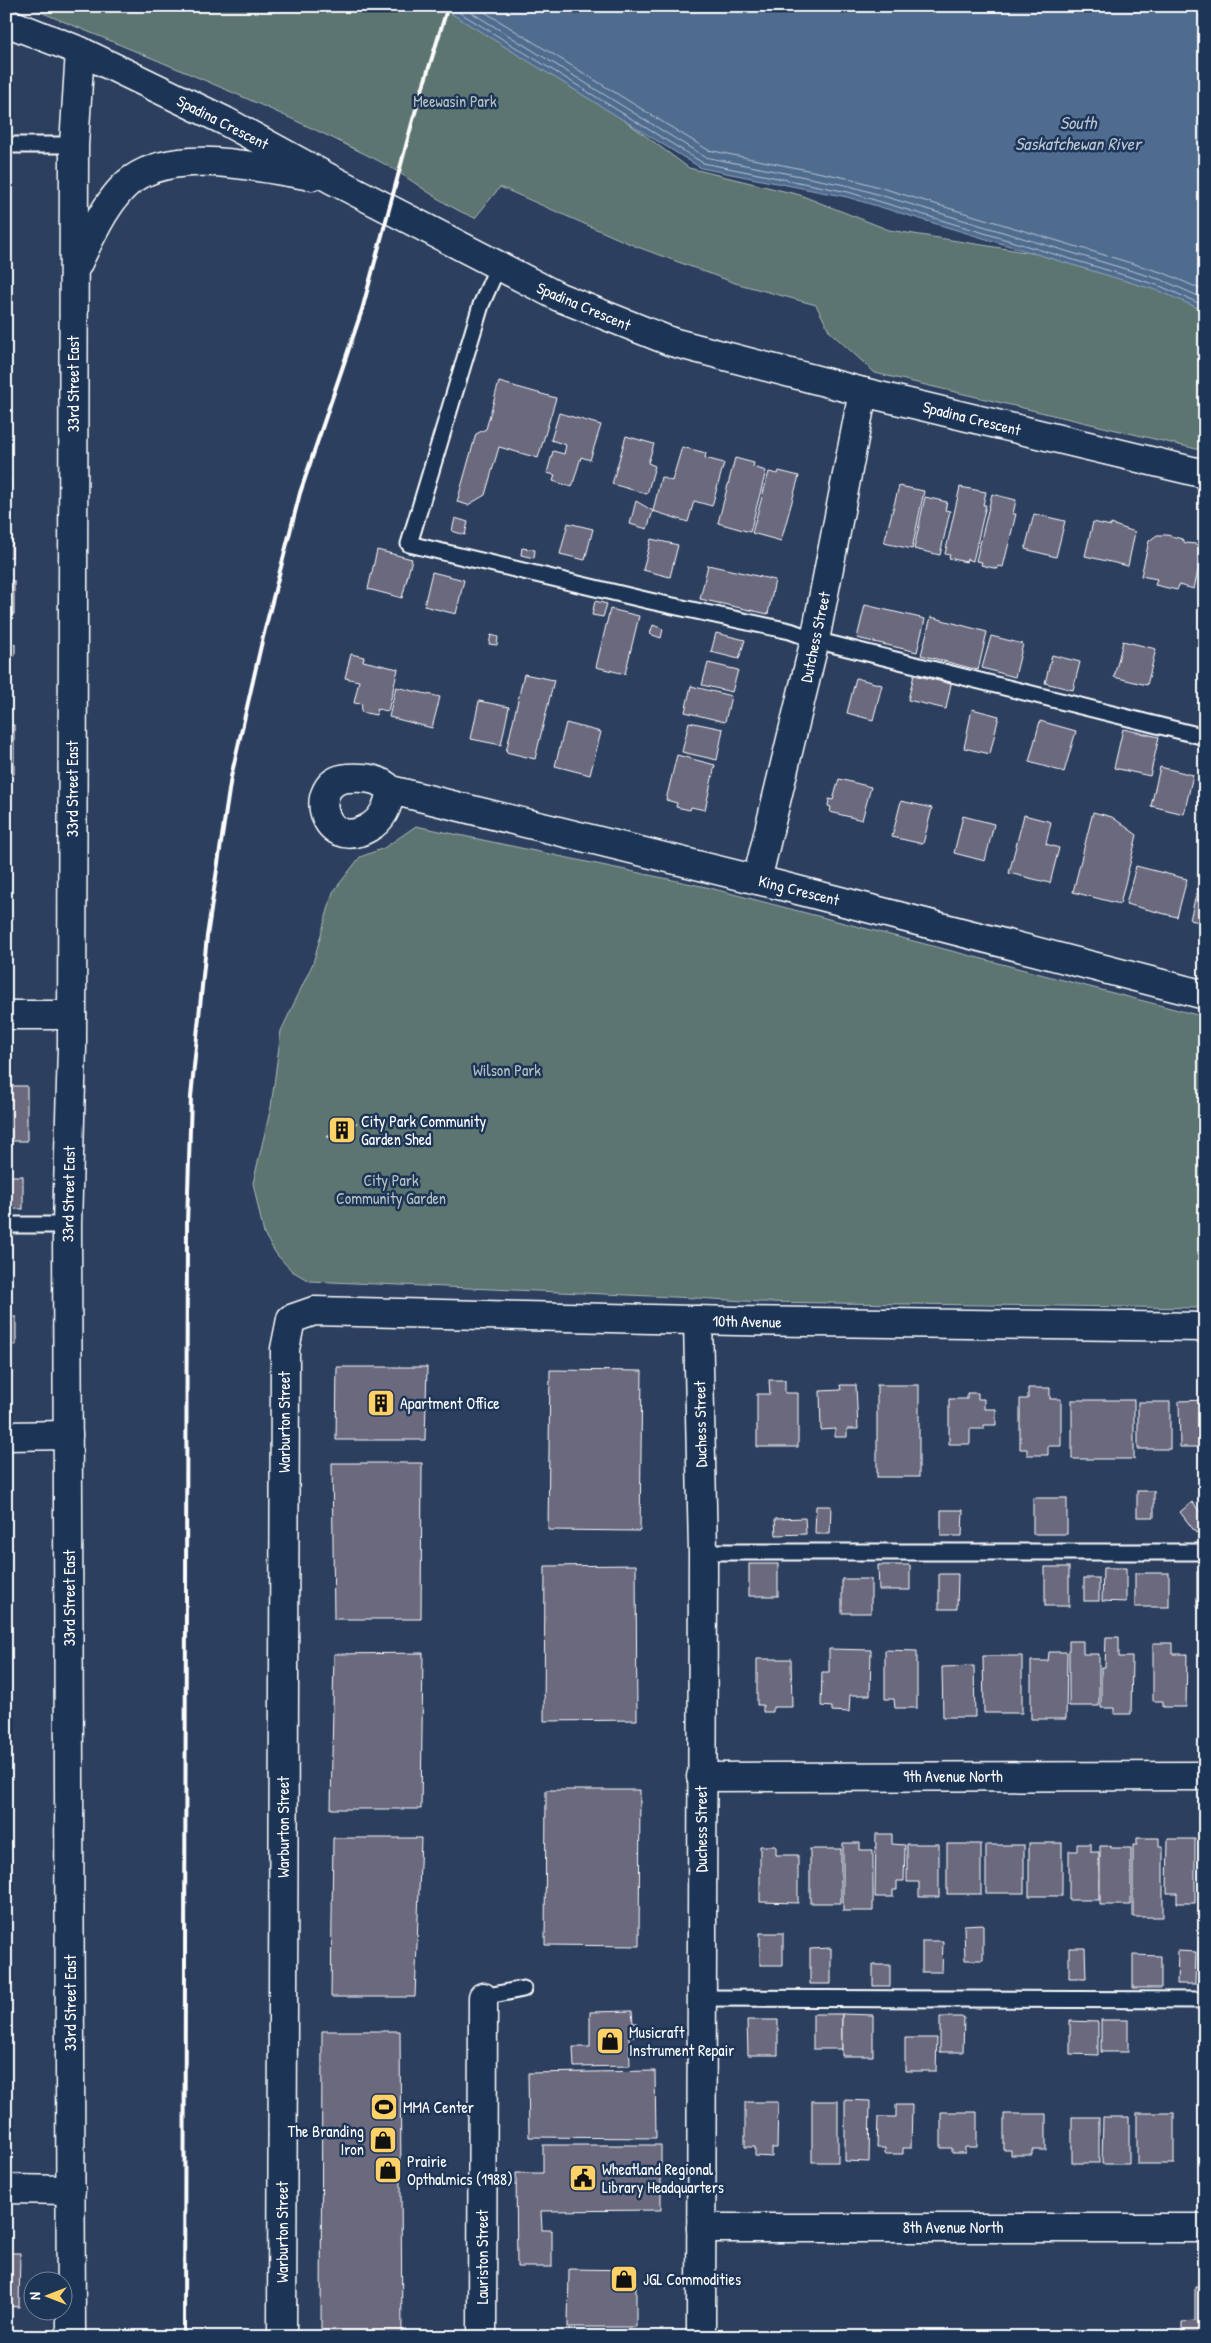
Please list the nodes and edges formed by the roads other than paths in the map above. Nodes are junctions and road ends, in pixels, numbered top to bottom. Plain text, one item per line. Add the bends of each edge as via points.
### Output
1 (6, 22) edge
2 (80, 50) junction
3 (6, 145) edge
4 (74, 145) junction
5 (331, 180) junction
6 (498, 266) junction
7 (73, 273) junction
8 (863, 392) junction
9 (1205, 474) edge
10 (815, 640) junction
11 (1205, 737) edge
12 (391, 790) dead end
13 (757, 880) junction
14 (1205, 996) edge
15 (6, 1015) edge
16 (72, 1015) junction
17 (6, 1225) edge
18 (67, 1225) junction
19 (291, 1319) joint
20 (698, 1320) junction
21 (1205, 1327) edge
22 (68, 1435) junction
23 (6, 1436) edge
24 (703, 1552) junction
25 (1205, 1552) edge
26 (1205, 1776) edge
27 (701, 1777) junction
28 (523, 1989) dead end
29 (483, 1997) joint
30 (700, 1998) junction
31 (1205, 2000) edge
32 (6, 2190) edge
33 (71, 2190) junction
34 (701, 2228) junction
35 (1205, 2228) edge
36 (71, 2337) edge
37 (282, 2337) edge
38 (482, 2337) edge
39 (701, 2337) edge

1 - 2 street, Spadina Crescent
2 - 4 street, 33rd Street East
2 - 5 street, Spadina Crescent via 233,126
3 - 4 lane
4 - 7 street, 33rd Street East
5 - 6 street, Spadina Crescent
5 - 7 street via 236,164 180,163 150,169 131,180 97,223
6 - 8 street, Spadina Crescent via 559,298 672,342
6 - 10 lane via 481,305 409,544 790,631
7 - 16 street, 33rd Street East
8 - 9 street, Spadina Crescent
8 - 10 street, Dutchess Street
10 - 11 lane
10 - 13 street, Dutchess Street
12 - 13 street, King Crescent
13 - 14 street, King Crescent
15 - 16 street
16 - 18 street, 33rd Street East
17 - 18 lane
18 - 22 street, 33rd Street East
19 - 20 street, 10th Avenue via 314,1311
19 - 37 street, Warburton Street via 285,1349
20 - 21 street, 10th Avenue
20 - 24 street, Duchess Street
22 - 23 street
22 - 33 street, 33rd Street East
24 - 25 lane
24 - 27 street, Duchess Street
26 - 27 street, 9th Avenue North
27 - 30 street, Duchess Street
28 - 29 lane
29 - 38 street, Lauriston Street
30 - 31 lane
30 - 34 street, Duchess Street
32 - 33 street
33 - 36 street, 33rd Street East
34 - 35 street, 8th Avenue North
34 - 39 street, Duchess Street

